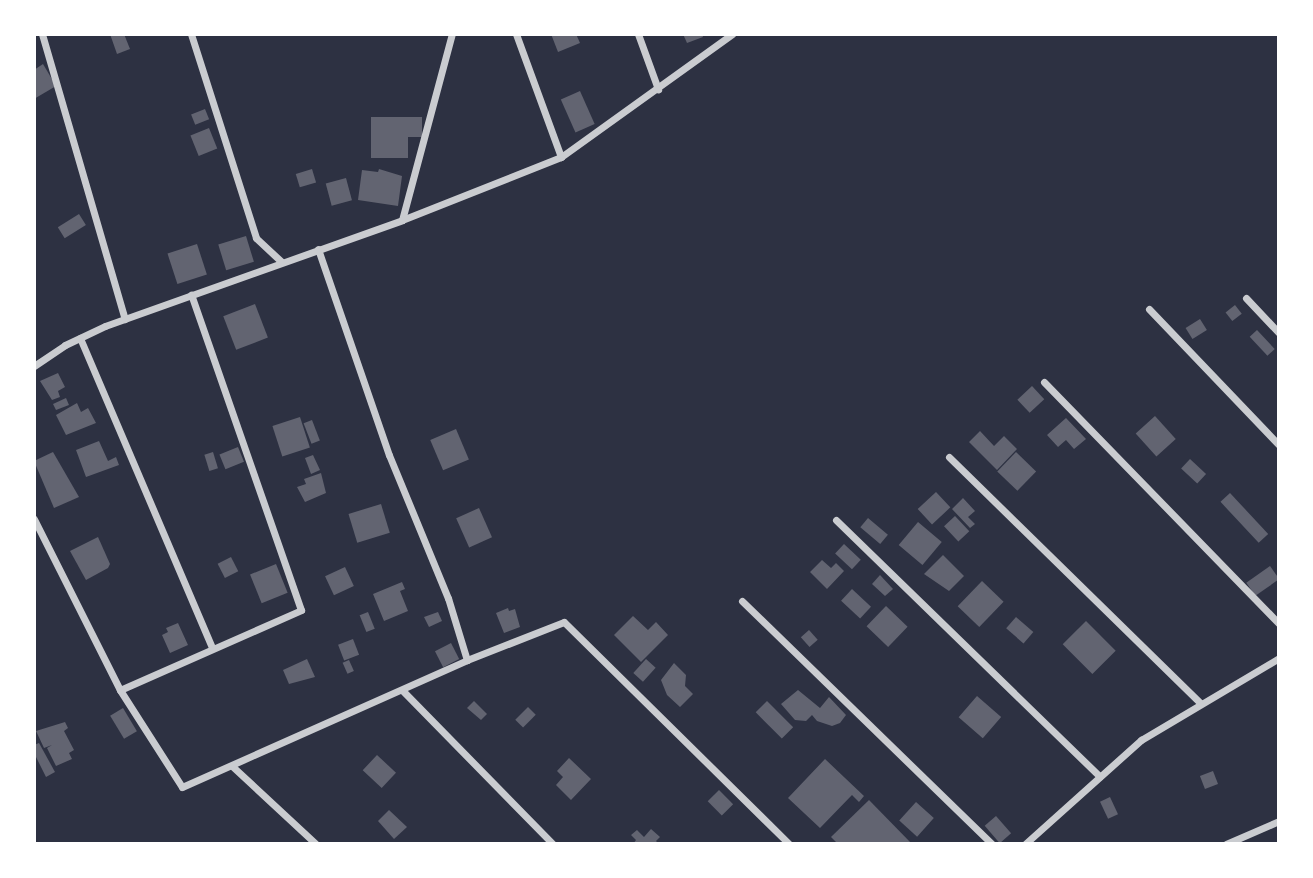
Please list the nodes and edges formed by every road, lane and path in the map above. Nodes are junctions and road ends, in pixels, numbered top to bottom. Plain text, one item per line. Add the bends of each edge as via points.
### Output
1 (42, 34) edge
2 (191, 34) edge
3 (452, 34) edge
4 (516, 34) edge
5 (638, 34) edge
6 (732, 34) edge
7 (658, 89) junction
8 (561, 157) junction
9 (402, 220) junction
10 (318, 249) junction
11 (282, 262) junction
12 (191, 295) junction
13 (1246, 298) dead end
14 (1149, 309) dead end
15 (125, 319) junction
16 (1279, 333) edge
17 (80, 338) junction
18 (34, 366) edge
19 (1044, 382) dead end
20 (1279, 445) edge
21 (949, 457) dead end
22 (34, 519) edge
23 (836, 520) dead end
24 (742, 601) dead end
25 (1279, 624) edge
26 (212, 647) junction
27 (1279, 658) edge
28 (467, 660) junction
29 (120, 690) junction
30 (403, 691) junction
31 (1200, 703) junction
32 (232, 766) junction
33 (1100, 777) junction
34 (1279, 821) edge
35 (316, 844) edge
36 (553, 844) edge
37 (789, 844) edge
38 (992, 844) edge
39 (1025, 844) edge
40 (1226, 844) edge

1 - 15 street
2 - 11 street via 256,238
3 - 9 street
4 - 8 street
5 - 7 street
6 - 7 street
7 - 8 street
8 - 9 street
9 - 10 street
10 - 11 street
10 - 28 street
11 - 12 street
12 - 15 street
12 - 26 street via 301,610
13 - 16 street
14 - 20 street
15 - 17 street
17 - 18 street
17 - 26 street
19 - 25 street
21 - 31 street
22 - 29 street
23 - 33 street
24 - 38 street
26 - 29 street
27 - 31 street
28 - 30 street
28 - 37 street via 564,622
29 - 32 street via 182,787
30 - 32 street
30 - 36 street
31 - 33 street via 1141,740
32 - 35 street
33 - 39 street
34 - 40 street

